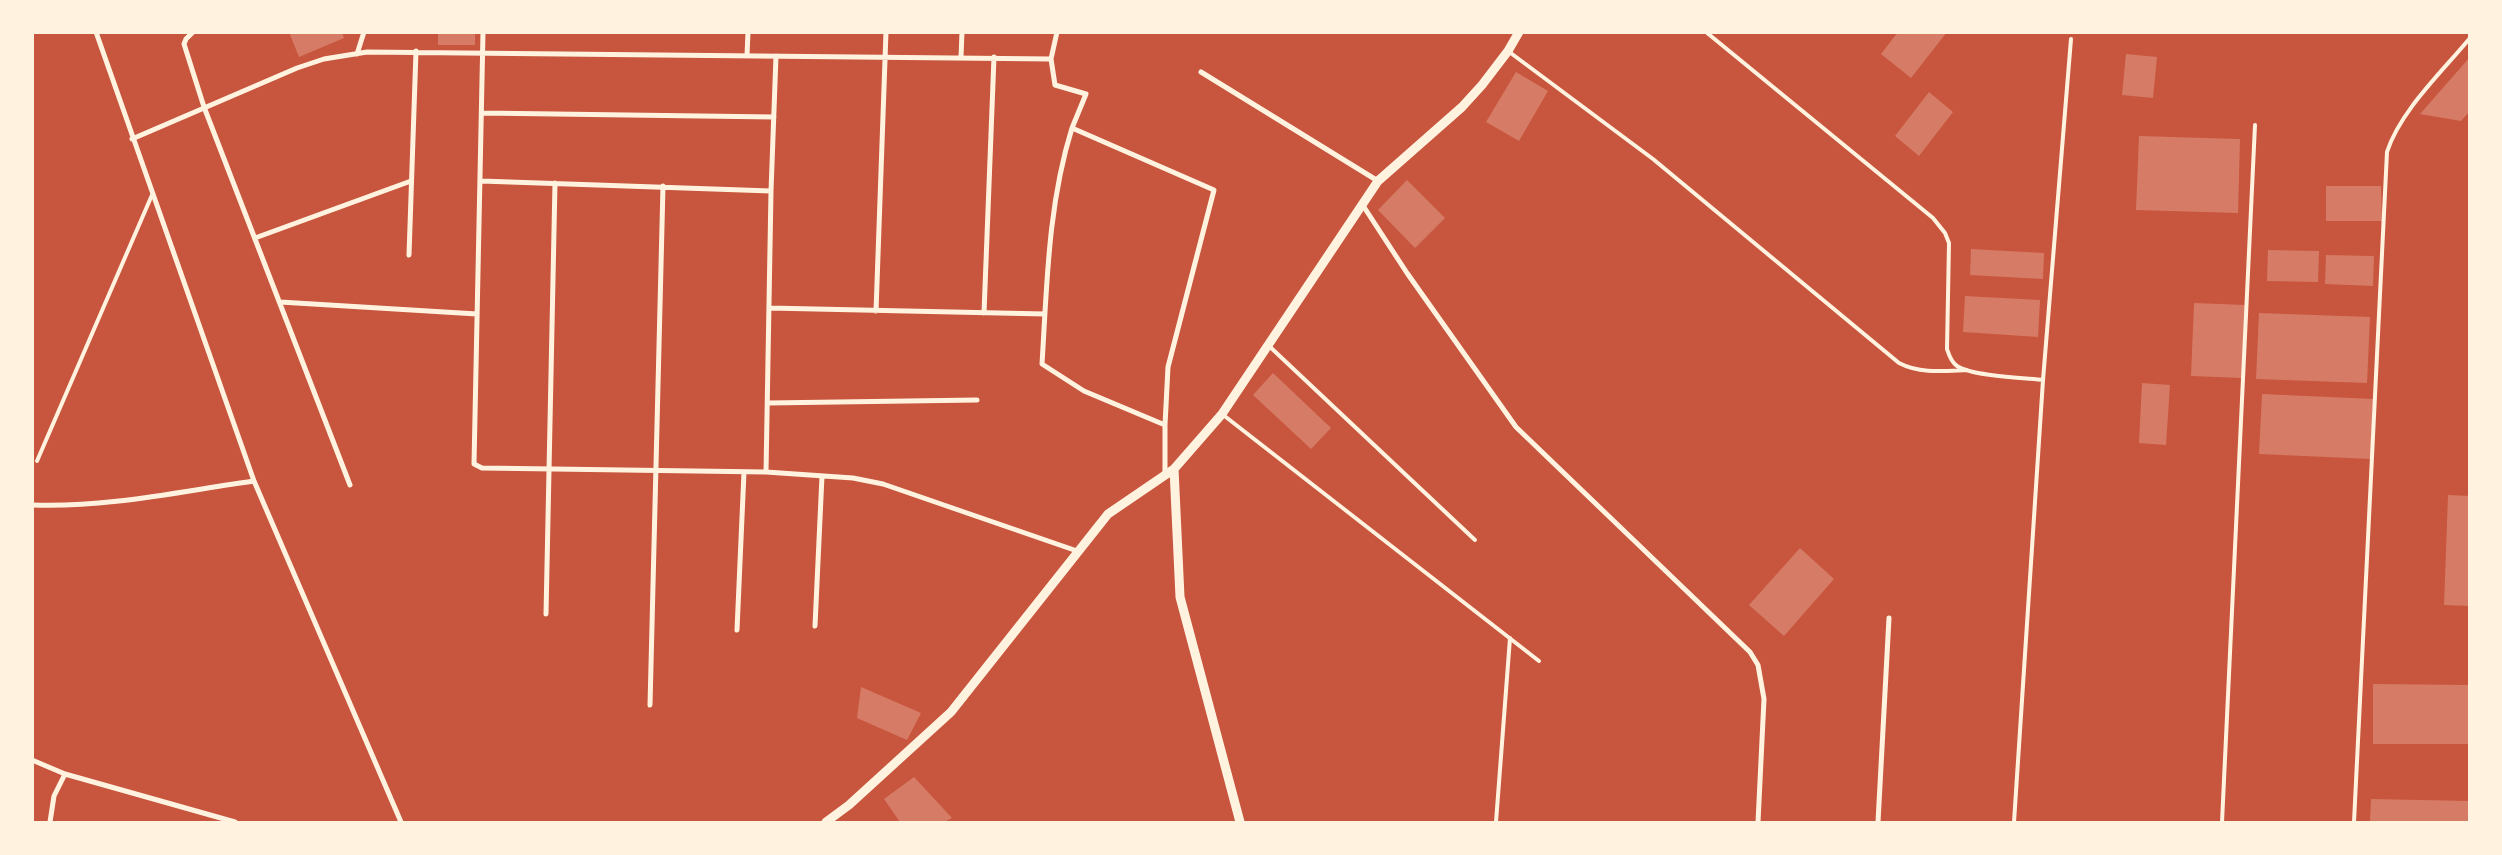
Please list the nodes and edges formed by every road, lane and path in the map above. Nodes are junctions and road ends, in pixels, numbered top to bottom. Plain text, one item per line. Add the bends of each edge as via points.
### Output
1 (96, 32) edge
2 (192, 32) edge
3 (364, 32) edge
4 (483, 32) edge
5 (748, 32) edge
6 (886, 32) edge
7 (962, 32) edge
8 (1057, 32) edge
9 (1519, 32) edge
10 (1706, 32) edge
11 (2470, 38) edge
12 (2071, 39) dead end
13 (416, 51) junction
14 (1508, 51) junction
15 (482, 53) junction
16 (357, 54) junction
17 (747, 56) junction
18 (776, 56) junction
19 (885, 57) junction
20 (961, 57) junction
21 (994, 57) junction
22 (1051, 59) junction
23 (1200, 72) dead end
24 (204, 107) junction
25 (482, 113) junction
26 (774, 118) junction
27 (2255, 125) dead end
28 (1072, 128) junction
29 (132, 139) junction
30 (411, 180) junction
31 (481, 181) junction
32 (1378, 181) junction
33 (556, 183) junction
34 (663, 186) junction
35 (771, 190) junction
36 (152, 196) junction
37 (1362, 204) junction
38 (255, 238) junction
39 (409, 255) dead end
40 (280, 302) junction
41 (769, 308) junction
42 (876, 311) junction
43 (984, 313) junction
44 (477, 314) junction
45 (1045, 314) junction
46 (1268, 345) junction
47 (1967, 370) junction
48 (2043, 380) junction
49 (976, 400) dead end
50 (768, 403) junction
51 (1222, 414) junction
52 (1165, 425) junction
53 (37, 461) dead end
54 (1174, 469) junction
55 (549, 470) junction
56 (658, 471) junction
57 (744, 472) junction
58 (766, 472) junction
59 (1166, 475) junction
60 (822, 476) junction
61 (254, 481) junction
62 (350, 485) dead end
63 (32, 505) edge
64 (1475, 540) dead end
65 (1080, 552) junction
66 (546, 614) dead end
67 (1889, 618) dead end
68 (815, 626) dead end
69 (737, 630) dead end
70 (1510, 638) junction
71 (1539, 661) dead end
72 (650, 705) dead end
73 (32, 760) edge
74 (64, 774) junction
75 (50, 822) edge
76 (235, 822) edge
77 (401, 822) edge
78 (826, 822) edge
79 (1240, 822) edge
80 (1496, 822) edge
81 (1758, 822) edge
82 (1878, 822) edge
83 (2014, 822) edge
84 (2222, 822) edge
85 (2354, 822) edge

1 - 29 street
2 - 24 street via 184,44
3 - 16 street
4 - 15 street
5 - 17 street
6 - 19 street
7 - 20 street
8 - 22 street
9 - 14 street
10 - 47 lane via 1933,218 1945,233 1949,244 1948,349 1956,366
11 - 85 lane via 2404,118 2387,152
12 - 48 lane
13 - 15 street
13 - 16 street
13 - 30 street
14 - 32 street via 1462,107
14 - 47 lane via 1653,159 1899,363 1924,371
15 - 17 street
15 - 25 street
16 - 24 street via 324,59 297,68
17 - 18 street
18 - 19 street
18 - 26 street
19 - 20 street
19 - 42 street
20 - 21 street
21 - 22 street
21 - 43 street
22 - 28 street via 1055,84 1086,94
23 - 32 street
24 - 29 street
24 - 38 street
25 - 26 street
25 - 31 street
26 - 35 street
27 - 84 lane
28 - 45 street via 1062,159 1050,236
28 - 52 street via 1214,190 1168,366
29 - 36 street
30 - 38 street
30 - 39 street
31 - 33 street
31 - 44 street
32 - 37 street
33 - 34 street
33 - 55 street
34 - 35 street
34 - 56 street
35 - 41 street
36 - 53 lane
36 - 61 street
37 - 46 street
37 - 81 street via 1516,427 1750,652 1758,665 1764,699
38 - 40 street
40 - 44 street
40 - 62 street
41 - 42 street
41 - 50 street
42 - 43 street
43 - 45 street
44 - 55 street via 474,464 482,468
45 - 52 street via 1042,364 1084,391
46 - 51 street
46 - 64 lane
47 - 48 lane
48 - 83 lane
49 - 50 street
50 - 58 street
51 - 54 street
51 - 70 lane
52 - 59 street
54 - 59 street
54 - 79 street via 1180,597
55 - 56 street
55 - 66 street
56 - 57 street
56 - 72 street
57 - 58 street
57 - 69 street
58 - 60 street
59 - 65 street via 1108,514
60 - 65 street via 883,484
60 - 68 street
61 - 63 street via 122,499 57,506
61 - 77 street
65 - 78 street via 950,712 849,805
67 - 82 street
70 - 71 lane
70 - 80 lane
73 - 74 street
74 - 75 street via 54,796
74 - 76 street

